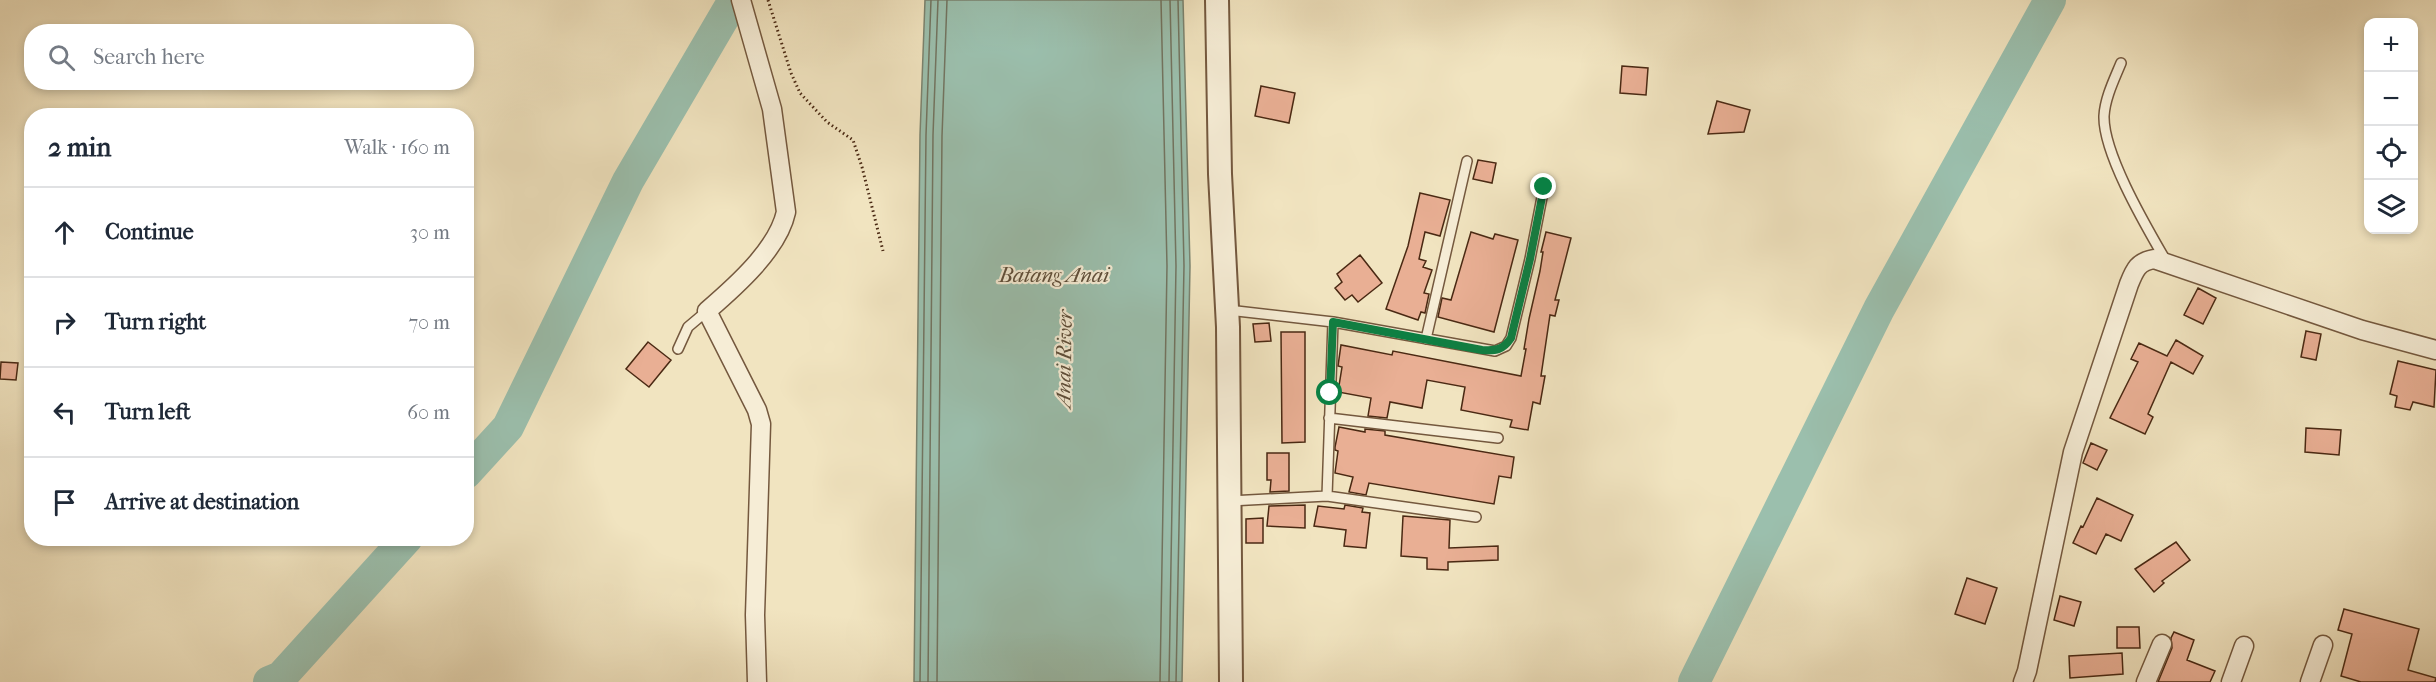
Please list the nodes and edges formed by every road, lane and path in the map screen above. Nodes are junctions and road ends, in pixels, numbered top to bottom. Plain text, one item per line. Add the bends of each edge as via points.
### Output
1 (741, 0) edge
2 (768, 0) edge
3 (1217, 0) edge
4 (2121, 63) dead end
5 (1467, 161) dead end
6 (1544, 187) dead end
7 (883, 251) dead end
8 (2168, 263) junction
9 (1228, 310) junction
10 (707, 311) junction
11 (1333, 322) junction
12 (1426, 339) junction
13 (678, 349) dead end
14 (2436, 350) edge
15 (1329, 418) junction
16 (1498, 438) dead end
17 (1327, 496) junction
18 (1230, 501) junction
19 (1476, 517) dead end
20 (2162, 644) dead end
21 (2323, 645) dead end
22 (2244, 646) dead end
23 (757, 682) edge
24 (1231, 682) edge
25 (2023, 682) edge
26 (2146, 682) edge
27 (2231, 682) edge
28 (2310, 682) edge

1 - 10 street via 772,109 786,212 768,249
2 - 7 path via 800,93 827,122 853,140
3 - 9 street via 1220,174
4 - 8 lane via 2104,117 2110,145 2139,213
5 - 12 lane
6 - 12 lane via 1530,259 1506,346 1495,351 1482,350
8 - 14 street via 2362,330
8 - 25 street via 2143,261 2128,284 2073,452
9 - 11 lane
9 - 18 street
10 - 13 lane via 688,327
10 - 23 street via 761,424 755,615
11 - 12 lane
11 - 15 lane
15 - 16 lane
15 - 17 lane
17 - 18 lane
17 - 19 lane
18 - 24 street
20 - 26 street
21 - 28 street
22 - 27 street

